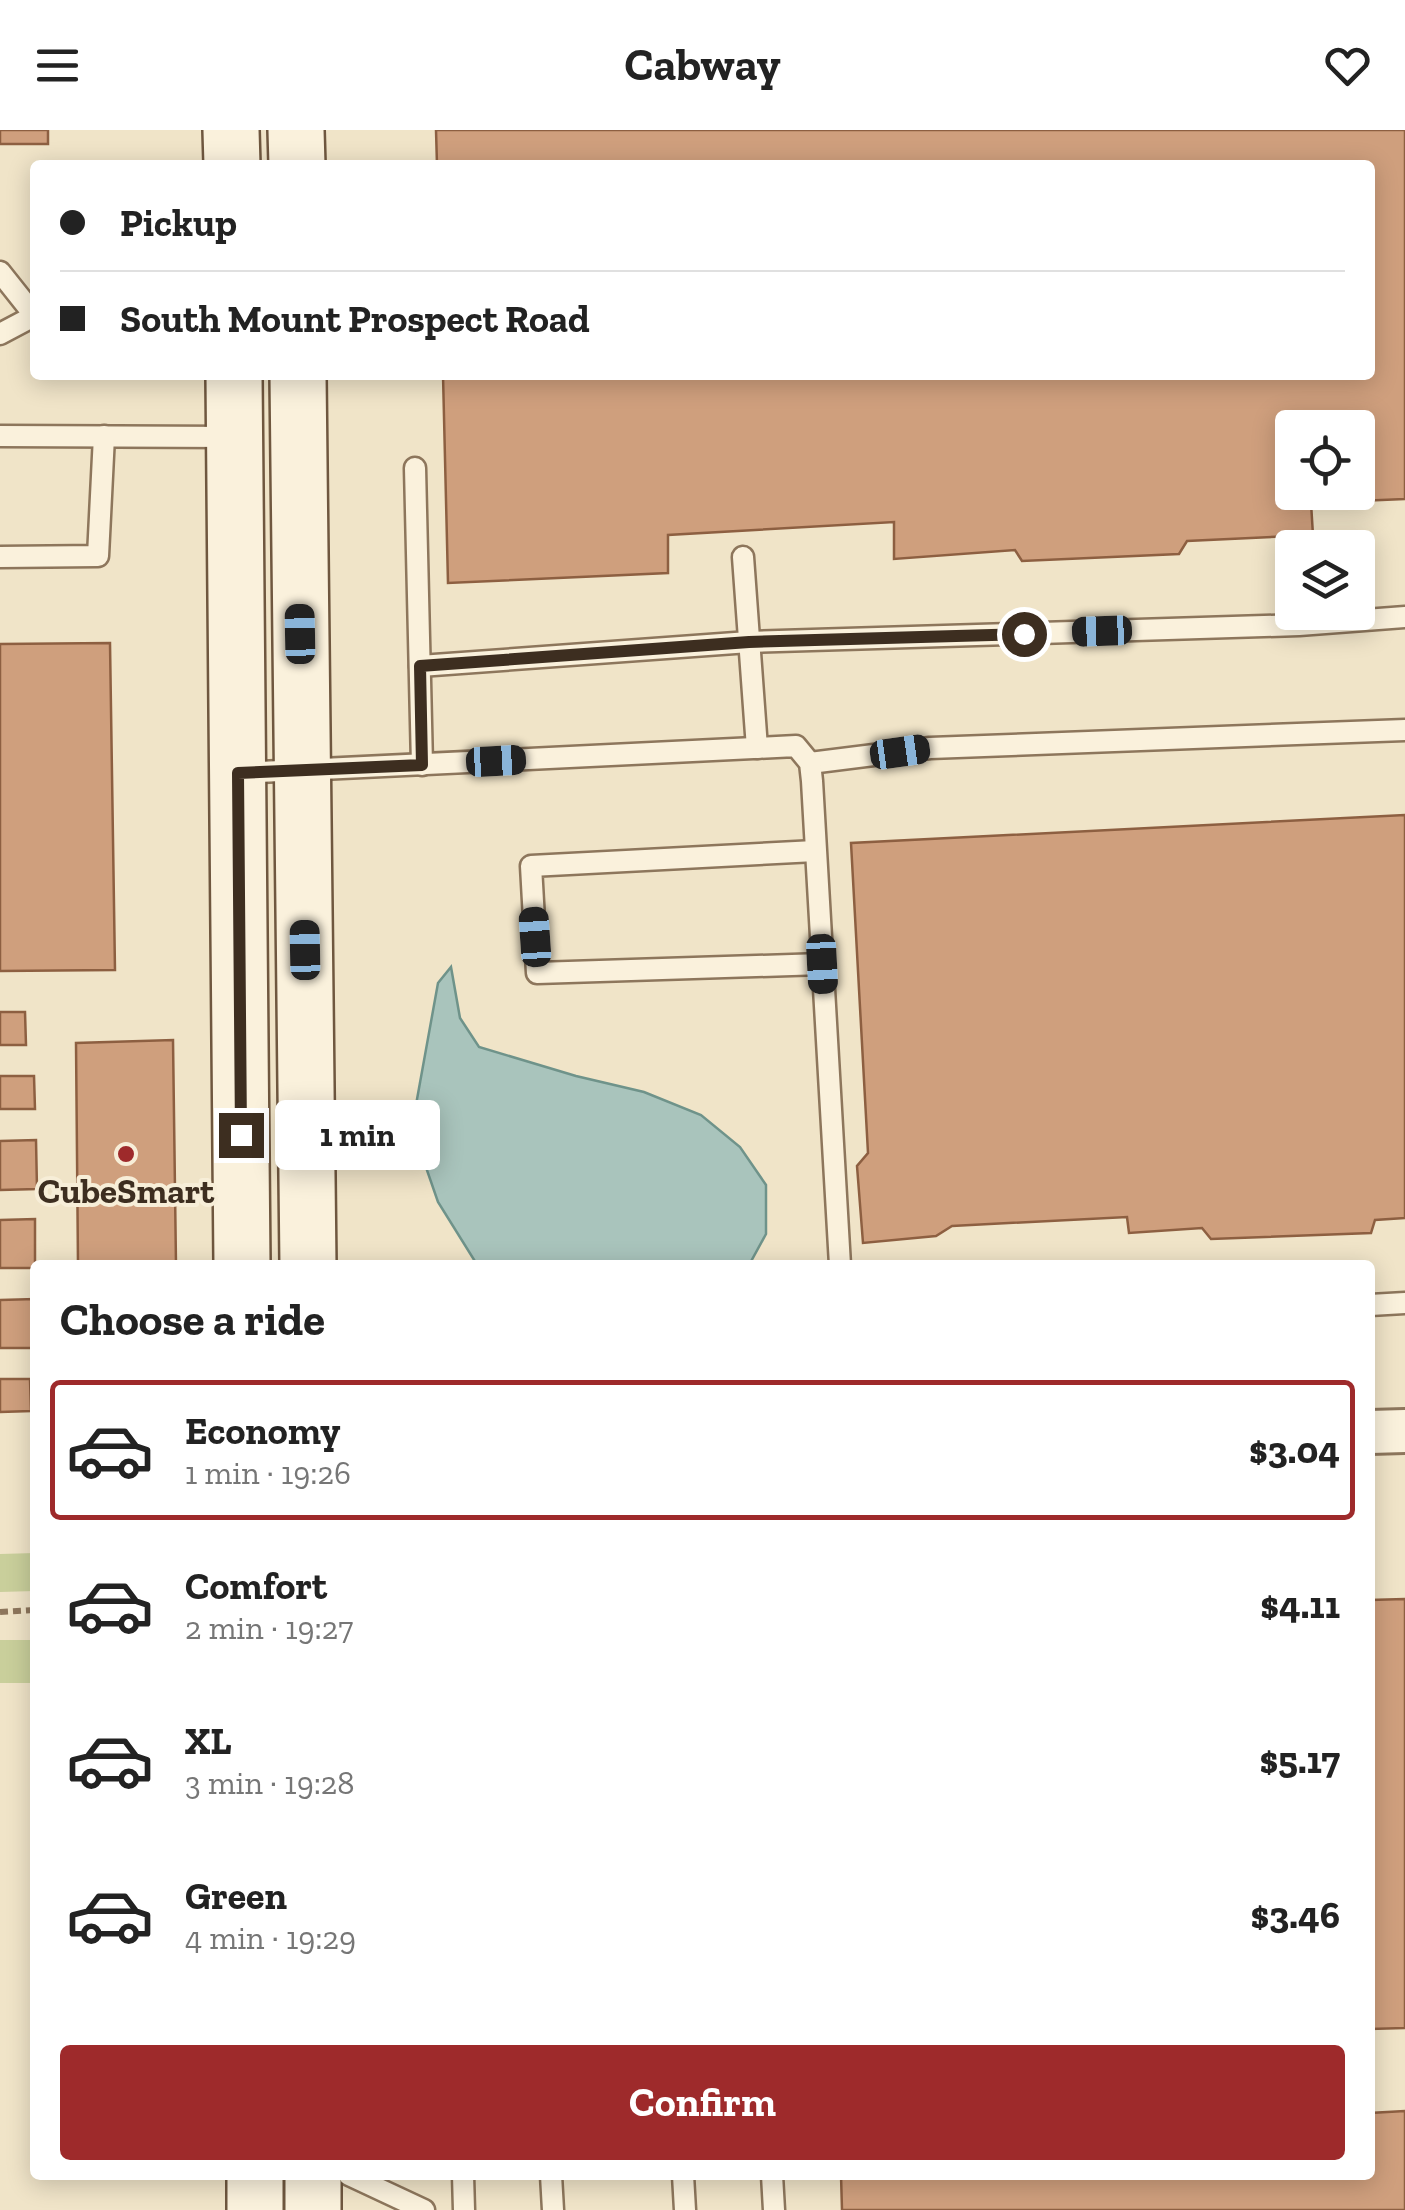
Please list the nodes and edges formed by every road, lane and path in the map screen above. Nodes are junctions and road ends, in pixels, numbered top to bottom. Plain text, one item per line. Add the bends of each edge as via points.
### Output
1 (231, 130) edge
2 (296, 130) edge
3 (232, 160) edge
4 (296, 160) edge
5 (0, 272) edge
6 (30, 310) edge
7 (30, 319) edge
8 (0, 334) edge
9 (234, 380) edge
10 (298, 380) edge
11 (0, 436) edge
12 (104, 436) junction
13 (234, 437) junction
14 (415, 468) dead end
15 (0, 557) edge
16 (742, 557) dead end
17 (1405, 617) edge
18 (749, 642) junction
19 (420, 666) junction
20 (1405, 730) edge
21 (756, 748) junction
22 (810, 763) junction
23 (422, 765) junction
24 (303, 772) junction
25 (238, 773) junction
26 (816, 851) junction
27 (822, 964) junction
28 (242, 1260) edge
29 (308, 1260) edge
30 (840, 1260) edge
31 (1405, 1303) edge
32 (1375, 1305) edge
33 (1405, 1430) edge
34 (1375, 1432) edge
35 (30, 1610) edge
36 (0, 1612) edge
37 (255, 2180) edge
38 (313, 2180) edge
39 (360, 2180) edge
40 (463, 2180) edge
41 (551, 2180) edge
42 (684, 2180) edge
43 (772, 2180) edge
44 (256, 2210) edge
45 (313, 2210) edge
46 (424, 2210) edge
47 (464, 2210) edge
48 (553, 2210) edge
49 (685, 2210) edge
50 (774, 2210) edge

1 - 3 main road
2 - 4 main road
5 - 6 lane
7 - 8 lane
9 - 13 main road
10 - 24 main road
11 - 12 lane
12 - 13 lane
12 - 15 lane via 98,556
13 - 25 main road
14 - 19 lane
16 - 18 lane
17 - 18 lane
18 - 19 lane
18 - 21 lane
19 - 23 lane
20 - 22 lane via 930,748
21 - 22 lane via 796,746
21 - 23 lane
22 - 26 lane
23 - 24 lane
24 - 25 lane
24 - 29 main road
25 - 28 main road
26 - 27 lane
26 - 27 lane via 531,866 538,973
27 - 30 lane
31 - 32 lane
33 - 34 street
35 - 36 path
37 - 44 main road
38 - 45 main road
39 - 46 lane
40 - 47 lane
41 - 48 lane
42 - 49 lane
43 - 50 lane

